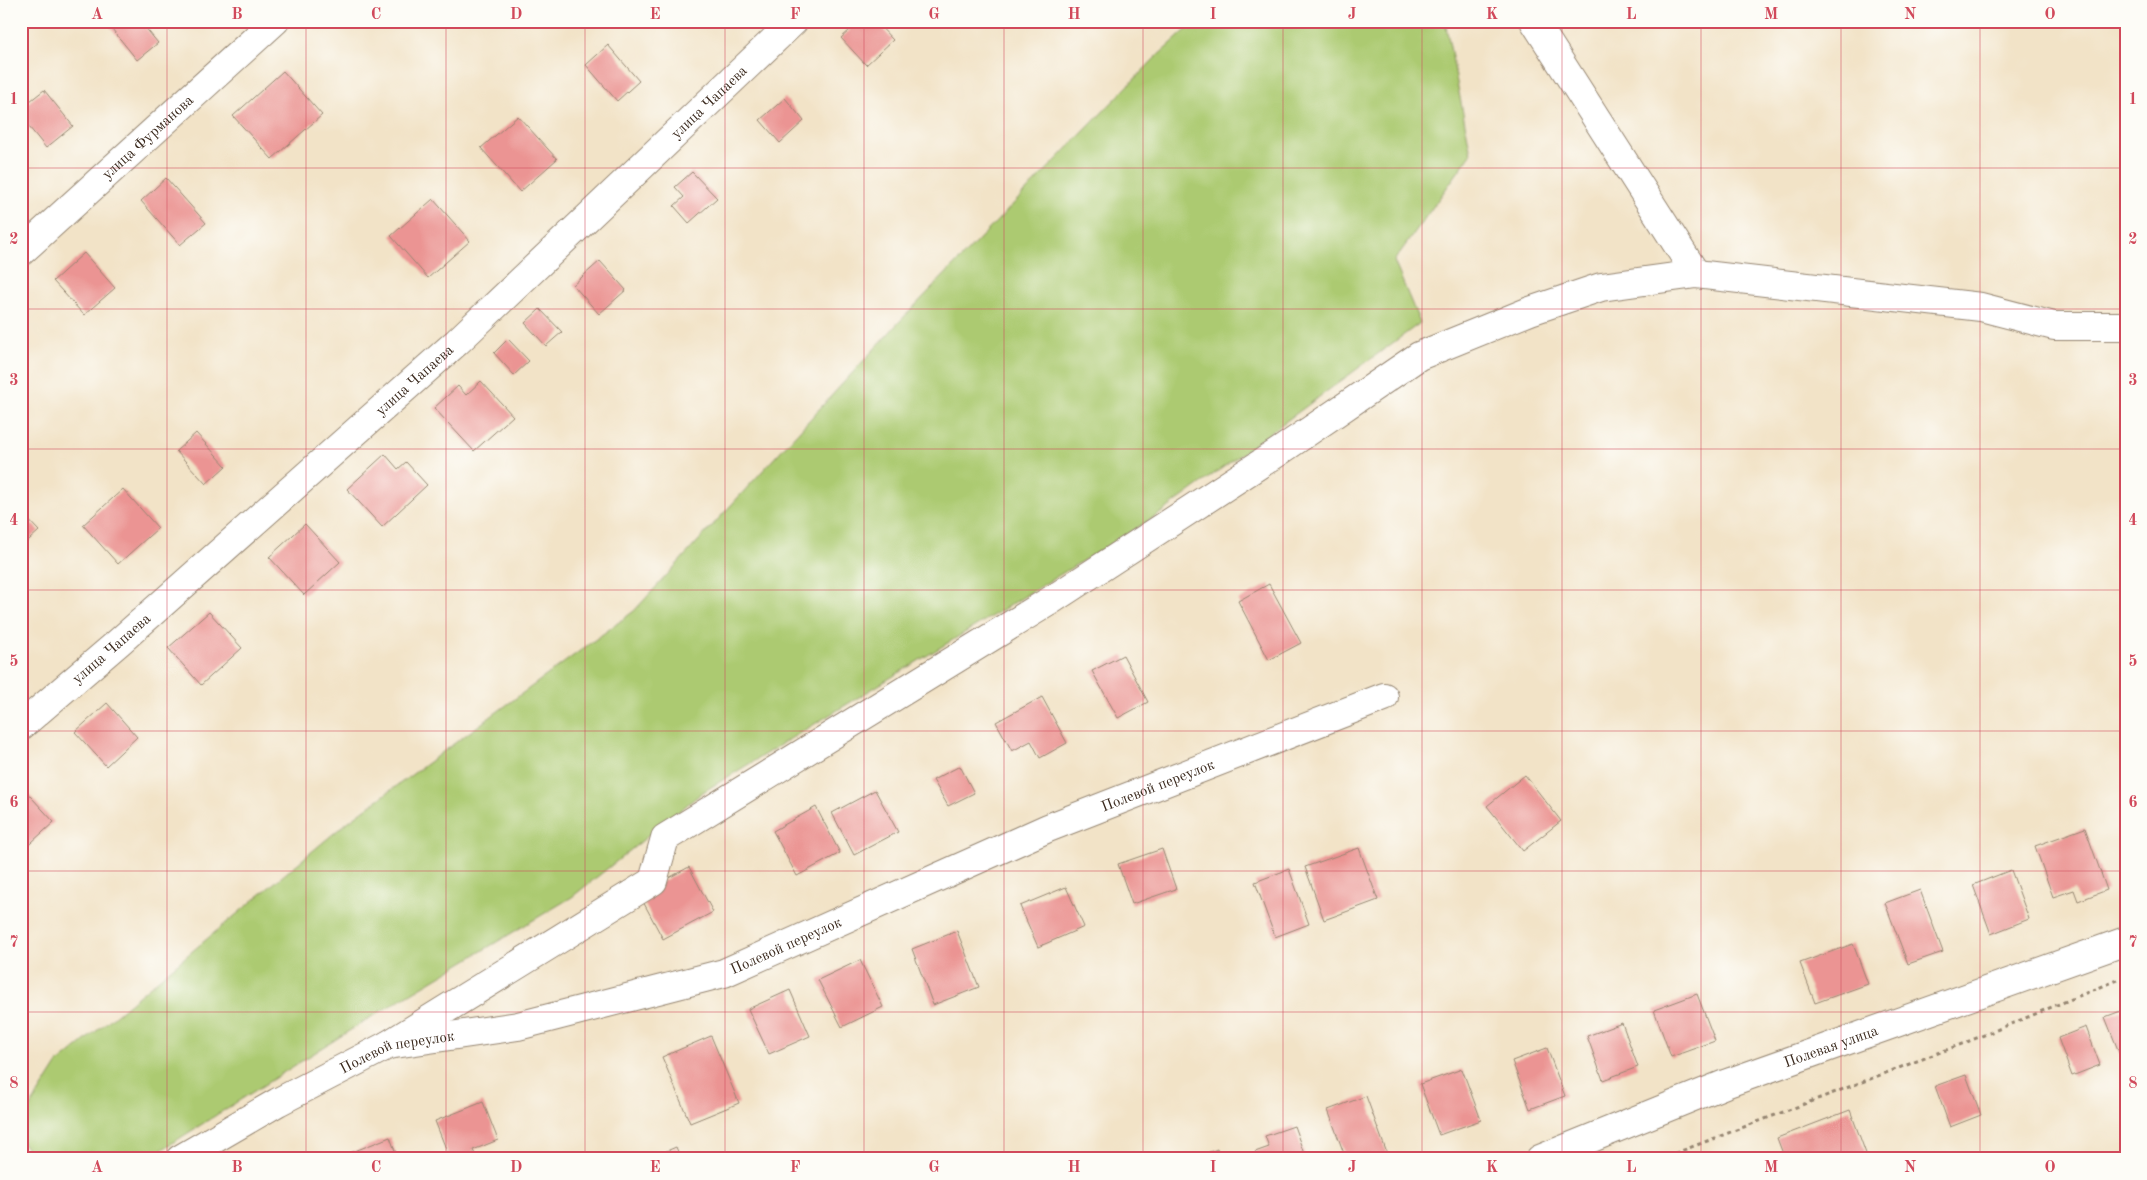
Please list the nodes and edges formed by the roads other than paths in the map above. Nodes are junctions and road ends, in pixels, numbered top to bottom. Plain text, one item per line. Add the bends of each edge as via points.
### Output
1 (275, 21) edge
2 (794, 21) edge
3 (1534, 21) edge
4 (21, 252) edge
5 (1696, 274) junction
6 (2126, 326) edge
7 (1384, 697) dead end
8 (21, 726) edge
9 (2126, 941) edge
10 (388, 1045) junction
11 (180, 1159) edge
12 (1540, 1159) edge

1 - 4 street, улица Фурманова
2 - 8 street, улица Чапаева via 457,342
3 - 5 street
5 - 6 street via 1980,307 2054,326
5 - 10 street via 1601,287 1530,311 1419,356 1053,599 665,838 653,881
7 - 10 street, Полевой переулок via 1048,828 724,973 518,1026
9 - 12 street, Полевая улица via 1725,1084
10 - 11 street, Полевой переулок via 278,1102

